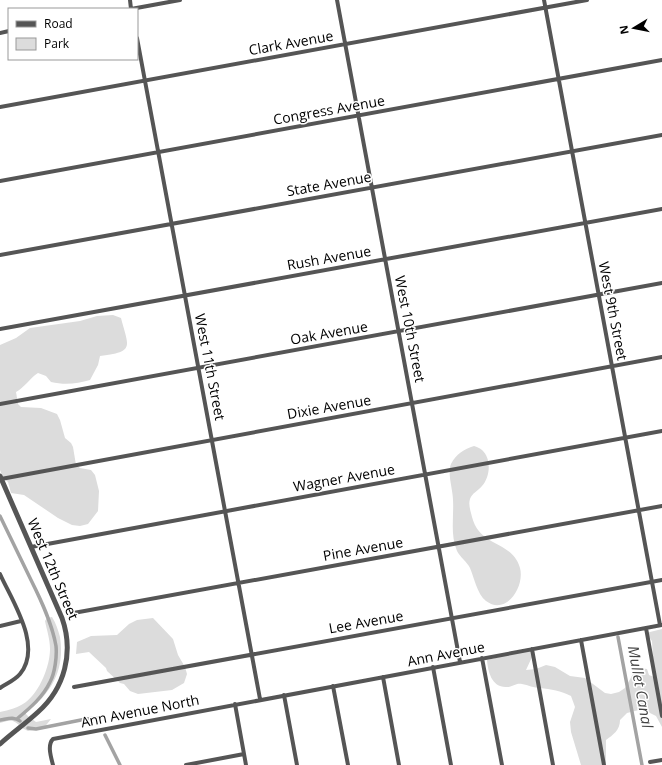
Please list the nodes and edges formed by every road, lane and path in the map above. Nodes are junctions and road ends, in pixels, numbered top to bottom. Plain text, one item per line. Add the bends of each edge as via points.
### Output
1 (180, 0) edge
2 (337, 0) edge
3 (544, 0) edge
4 (587, 0) edge
5 (136, 8) edge
6 (545, 8) junction
7 (138, 43) edge
8 (345, 44) junction
9 (662, 60) edge
10 (559, 79) junction
11 (145, 80) junction
12 (0, 107) edge
13 (358, 116) junction
14 (662, 134) edge
15 (572, 151) junction
16 (158, 152) junction
17 (0, 181) edge
18 (372, 187) junction
19 (662, 209) edge
20 (585, 223) junction
21 (172, 224) junction
22 (0, 255) edge
23 (385, 259) junction
24 (662, 283) edge
25 (599, 295) junction
26 (185, 296) junction
27 (0, 329) edge
28 (399, 331) junction
29 (662, 358) edge
30 (612, 367) junction
31 (198, 368) junction
32 (412, 403) junction
33 (0, 404) edge
34 (662, 431) edge
35 (626, 438) junction
36 (212, 440) junction
37 (426, 475) junction
38 (0, 477) edge
39 (662, 506) edge
40 (639, 510) junction
41 (225, 511) junction
42 (439, 546) junction
43 (31, 547) junction
44 (0, 574) edge
45 (662, 580) edge
46 (239, 582) junction
47 (652, 582) junction
48 (68, 614) dead end
49 (452, 618) junction
50 (21, 621) junction
51 (661, 625) edge
52 (0, 626) edge
53 (646, 628) junction
54 (581, 640) junction
55 (532, 649) junction
56 (252, 655) junction
57 (482, 658) junction
58 (460, 662) junction
59 (433, 668) junction
60 (383, 677) junction
61 (333, 686) junction
62 (74, 687) dead end
63 (0, 688) edge
64 (284, 695) junction
65 (260, 700) junction
66 (235, 704) junction
67 (662, 716) edge
68 (0, 744) edge
69 (244, 754) junction
70 (662, 760) edge
71 (650, 762) dead end
72 (53, 765) edge
73 (186, 765) edge
74 (246, 765) edge
75 (297, 765) edge
76 (348, 765) edge
77 (399, 765) edge
78 (451, 765) edge
79 (502, 765) edge
80 (553, 765) edge
81 (604, 765) edge

1 - 5 street
2 - 8 street, West 10th Street
3 - 6 street, West 9th Street
4 - 6 street, Clark Avenue
6 - 8 street, Clark Avenue
6 - 10 street, West 9th Street
7 - 11 street, West 11th Street
8 - 11 street, Clark Avenue
8 - 13 street, West 10th Street
9 - 10 street, Congress Avenue
10 - 13 street, Congress Avenue
10 - 15 street, West 9th Street
11 - 12 street, Clark Avenue
11 - 16 street, West 11th Street
13 - 16 street, Congress Avenue
13 - 18 street, West 10th Street
14 - 15 street, State Avenue
15 - 18 street, State Avenue
15 - 20 street, West 9th Street
16 - 17 street, Congress Avenue
16 - 21 street, West 11th Street
18 - 21 street, State Avenue
18 - 23 street, West 10th Street
19 - 20 street, Rush Avenue
20 - 23 street, Rush Avenue
20 - 25 street, West 9th Street
21 - 22 street, State Avenue
21 - 26 street, West 11th Street
23 - 26 street, Rush Avenue
23 - 28 street, West 10th Street
24 - 25 street, Oak Avenue
25 - 28 street, Oak Avenue
25 - 30 street, West 9th Street
26 - 27 street, Rush Avenue
26 - 31 street, West 11th Street
28 - 31 street, Oak Avenue
28 - 32 street, West 10th Street
29 - 30 street, Dixie Avenue
30 - 32 street, Dixie Avenue
30 - 35 street, West 9th Street
31 - 33 street, Oak Avenue
31 - 36 street, West 11th Street
32 - 36 street, Dixie Avenue
32 - 37 street, West 10th Street
34 - 35 street, Wagner Avenue
35 - 37 street, Wagner Avenue
35 - 40 street, West 9th Street
36 - 38 street, Dixie Avenue
36 - 41 street, West 11th Street
37 - 41 street, Wagner Avenue
37 - 42 street, West 10th Street
38 - 43 street, West 12th Street
39 - 40 street, Pine Avenue
40 - 42 street, Pine Avenue
40 - 47 street, West 9th Street
41 - 43 street, Wagner Avenue
41 - 46 street, West 11th Street
42 - 46 street, Pine Avenue
42 - 49 street, West 10th Street
43 - 68 street, West 12th Street via 64,625 67,639 66,663 60,683 49,700
44 - 50 street
45 - 47 street, Lee Avenue
46 - 48 street, Pine Avenue
46 - 56 street, West 11th Street
47 - 49 street, Lee Avenue
47 - 51 street, West 9th Street
49 - 56 street, Lee Avenue
49 - 58 street, West 10th Street
50 - 52 street
50 - 63 street via 29,647 27,662 19,676
51 - 53 street, Ann Avenue
53 - 54 street, Ann Avenue
53 - 67 street
54 - 55 street, Ann Avenue
54 - 81 street
55 - 57 street, Ann Avenue
55 - 80 street
56 - 62 street, Lee Avenue
56 - 65 street, West 11th Street
57 - 58 street, Ann Avenue
57 - 79 street
58 - 59 street, Ann Avenue
59 - 60 street, Ann Avenue
59 - 78 street
60 - 61 street, Ann Avenue
60 - 77 street
61 - 64 street, Ann Avenue
61 - 76 street
64 - 65 street, Ann Avenue
64 - 75 street
65 - 66 street, Ann Avenue
66 - 69 street
66 - 72 street, Ann Avenue North via 52,739 50,747
69 - 73 street
69 - 74 street
70 - 71 street

